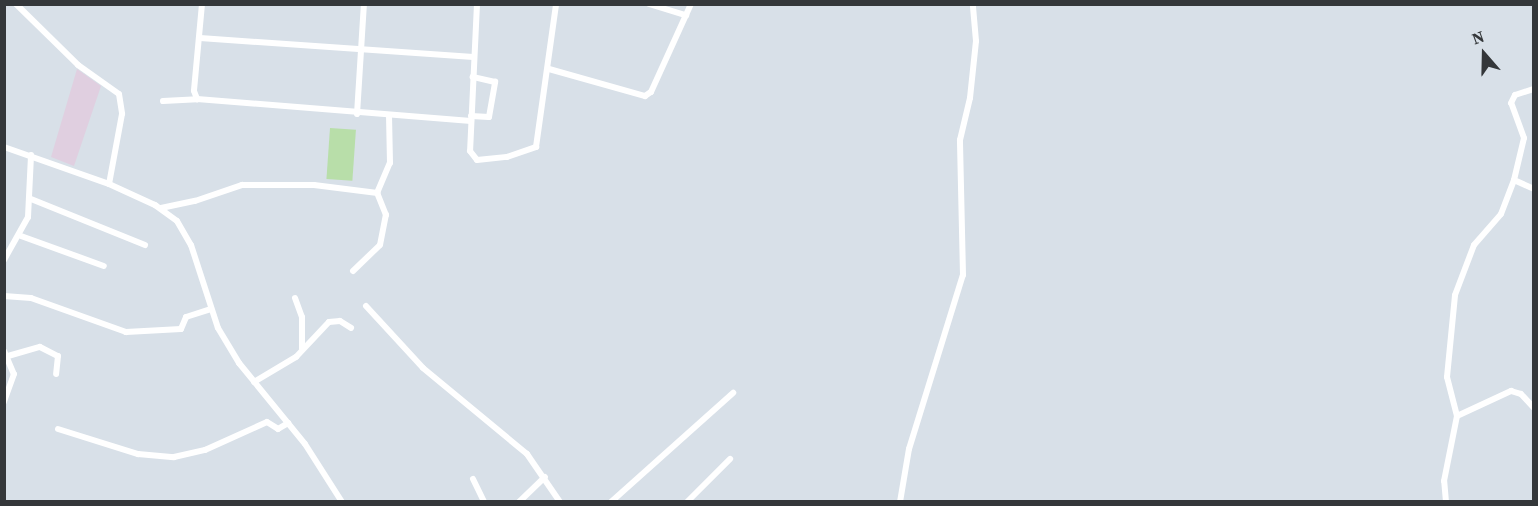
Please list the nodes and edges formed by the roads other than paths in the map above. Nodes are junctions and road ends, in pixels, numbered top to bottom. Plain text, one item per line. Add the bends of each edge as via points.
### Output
1 (16, 4) edge
2 (202, 4) edge
3 (364, 4) edge
4 (477, 4) edge
5 (556, 4) edge
6 (649, 4) edge
7 (691, 4) edge
8 (973, 4) edge
9 (686, 15) junction
10 (200, 38) junction
11 (363, 50) junction
12 (473, 57) junction
13 (549, 69) junction
14 (472, 77) junction
15 (1533, 89) edge
16 (197, 99) junction
17 (163, 100) dead end
18 (357, 114) junction
19 (389, 115) junction
20 (471, 118) junction
21 (4, 147) edge
22 (32, 155) junction
23 (1514, 180) junction
24 (109, 184) junction
25 (1533, 189) edge
26 (377, 193) junction
27 (31, 199) junction
28 (160, 208) junction
29 (21, 236) junction
30 (145, 245) dead end
31 (5, 259) edge
32 (104, 266) dead end
33 (353, 271) dead end
34 (4, 296) edge
35 (295, 298) dead end
36 (366, 306) dead end
37 (210, 309) junction
38 (351, 328) dead end
39 (302, 350) junction
40 (6, 354) edge
41 (56, 374) dead end
42 (254, 381) junction
43 (733, 393) dead end
44 (4, 402) edge
45 (1533, 408) edge
46 (1456, 416) junction
47 (288, 423) junction
48 (58, 429) dead end
49 (730, 459) dead end
50 (545, 477) junction
51 (473, 479) dead end
52 (342, 501) edge
53 (484, 501) edge
54 (519, 501) edge
55 (560, 501) edge
56 (611, 501) edge
57 (687, 501) edge
58 (900, 501) edge
59 (1446, 501) edge

1 - 24 street via 78,65 119,94 122,114
2 - 10 street
3 - 11 street
4 - 12 street
5 - 13 street
6 - 9 street
7 - 9 street
8 - 58 street via 976,41 970,98 960,140 963,275 909,449
9 - 13 street via 651,92 645,96
10 - 11 street
10 - 16 street via 194,91
11 - 12 street
11 - 18 street
12 - 14 street
13 - 20 street via 536,147 507,157 477,160 470,151
14 - 20 street
14 - 20 street via 495,82 489,117
15 - 23 street via 1515,95 1511,103 1524,138
16 - 17 street
16 - 18 street
18 - 19 street
19 - 20 street
19 - 26 street via 390,164
21 - 22 street
22 - 24 street
22 - 27 street
23 - 25 street
23 - 46 street via 1501,214 1474,245 1455,294 1447,377
24 - 28 street
26 - 28 street via 314,185 242,185
26 - 33 street via 386,215 380,244
27 - 29 street
27 - 30 street
28 - 37 street via 184,231
29 - 31 street
29 - 32 street
34 - 37 street via 31,298 126,332 180,329 186,317
35 - 39 street via 302,317
36 - 50 street via 423,368 516,444
37 - 42 street via 239,363
38 - 39 street via 333,320
39 - 42 street
40 - 41 street via 40,347 58,356
40 - 44 street via 14,374
42 - 47 street
43 - 56 street
45 - 46 street via 1521,394 1511,391
46 - 59 street via 1444,481
47 - 48 street via 278,429 267,422 205,450 174,457 117,448
47 - 52 street
49 - 57 street
50 - 54 street
50 - 55 street
51 - 53 street

